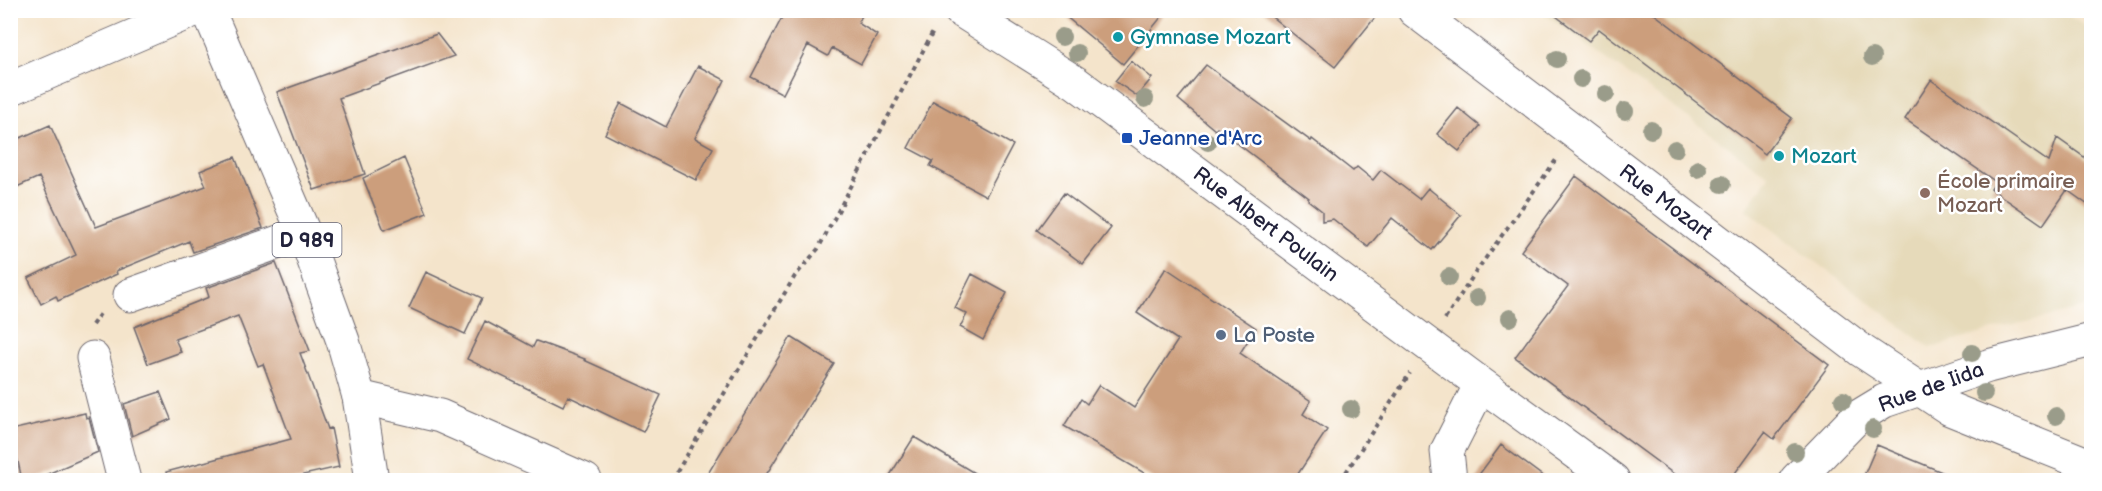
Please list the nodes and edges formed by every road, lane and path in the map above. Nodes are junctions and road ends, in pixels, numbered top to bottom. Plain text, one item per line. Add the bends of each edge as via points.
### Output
1 (194, 10) edge
2 (208, 10) edge
3 (1414, 10) edge
4 (950, 16) edge
5 (10, 89) edge
6 (1576, 133) junction
7 (304, 233) junction
8 (130, 296) joint
9 (2091, 340) edge
10 (1428, 345) junction
11 (93, 358) joint
12 (1480, 384) junction
13 (1920, 389) junction
14 (359, 397) junction
15 (2091, 466) edge
16 (124, 480) edge
17 (372, 480) edge
18 (585, 480) edge
19 (672, 480) edge
20 (1341, 480) edge
21 (1450, 480) edge
22 (1613, 480) edge
23 (1796, 480) edge

1 - 5 street
2 - 7 street, D 989
3 - 6 street, Rue Mozart
4 - 10 street, Rue Albert Poulain via 1076,83
4 - 19 path via 818,249 795,276
6 - 10 path
6 - 13 street, Rue Mozart via 1862,351
7 - 8 street
7 - 14 street, D 989
8 - 11 path via 102,310 91,326
9 - 13 street, Rue de Iida via 1988,366
10 - 12 street, Rue Albert Poulain
10 - 20 path
11 - 16 street
12 - 21 street via 1446,451
12 - 22 street, Rue Albert Poulain
13 - 15 street, Rue Mozart via 1950,409
13 - 23 street, Rue de Iida via 1884,401 1856,417
14 - 17 street, D 989
14 - 18 street via 440,416

